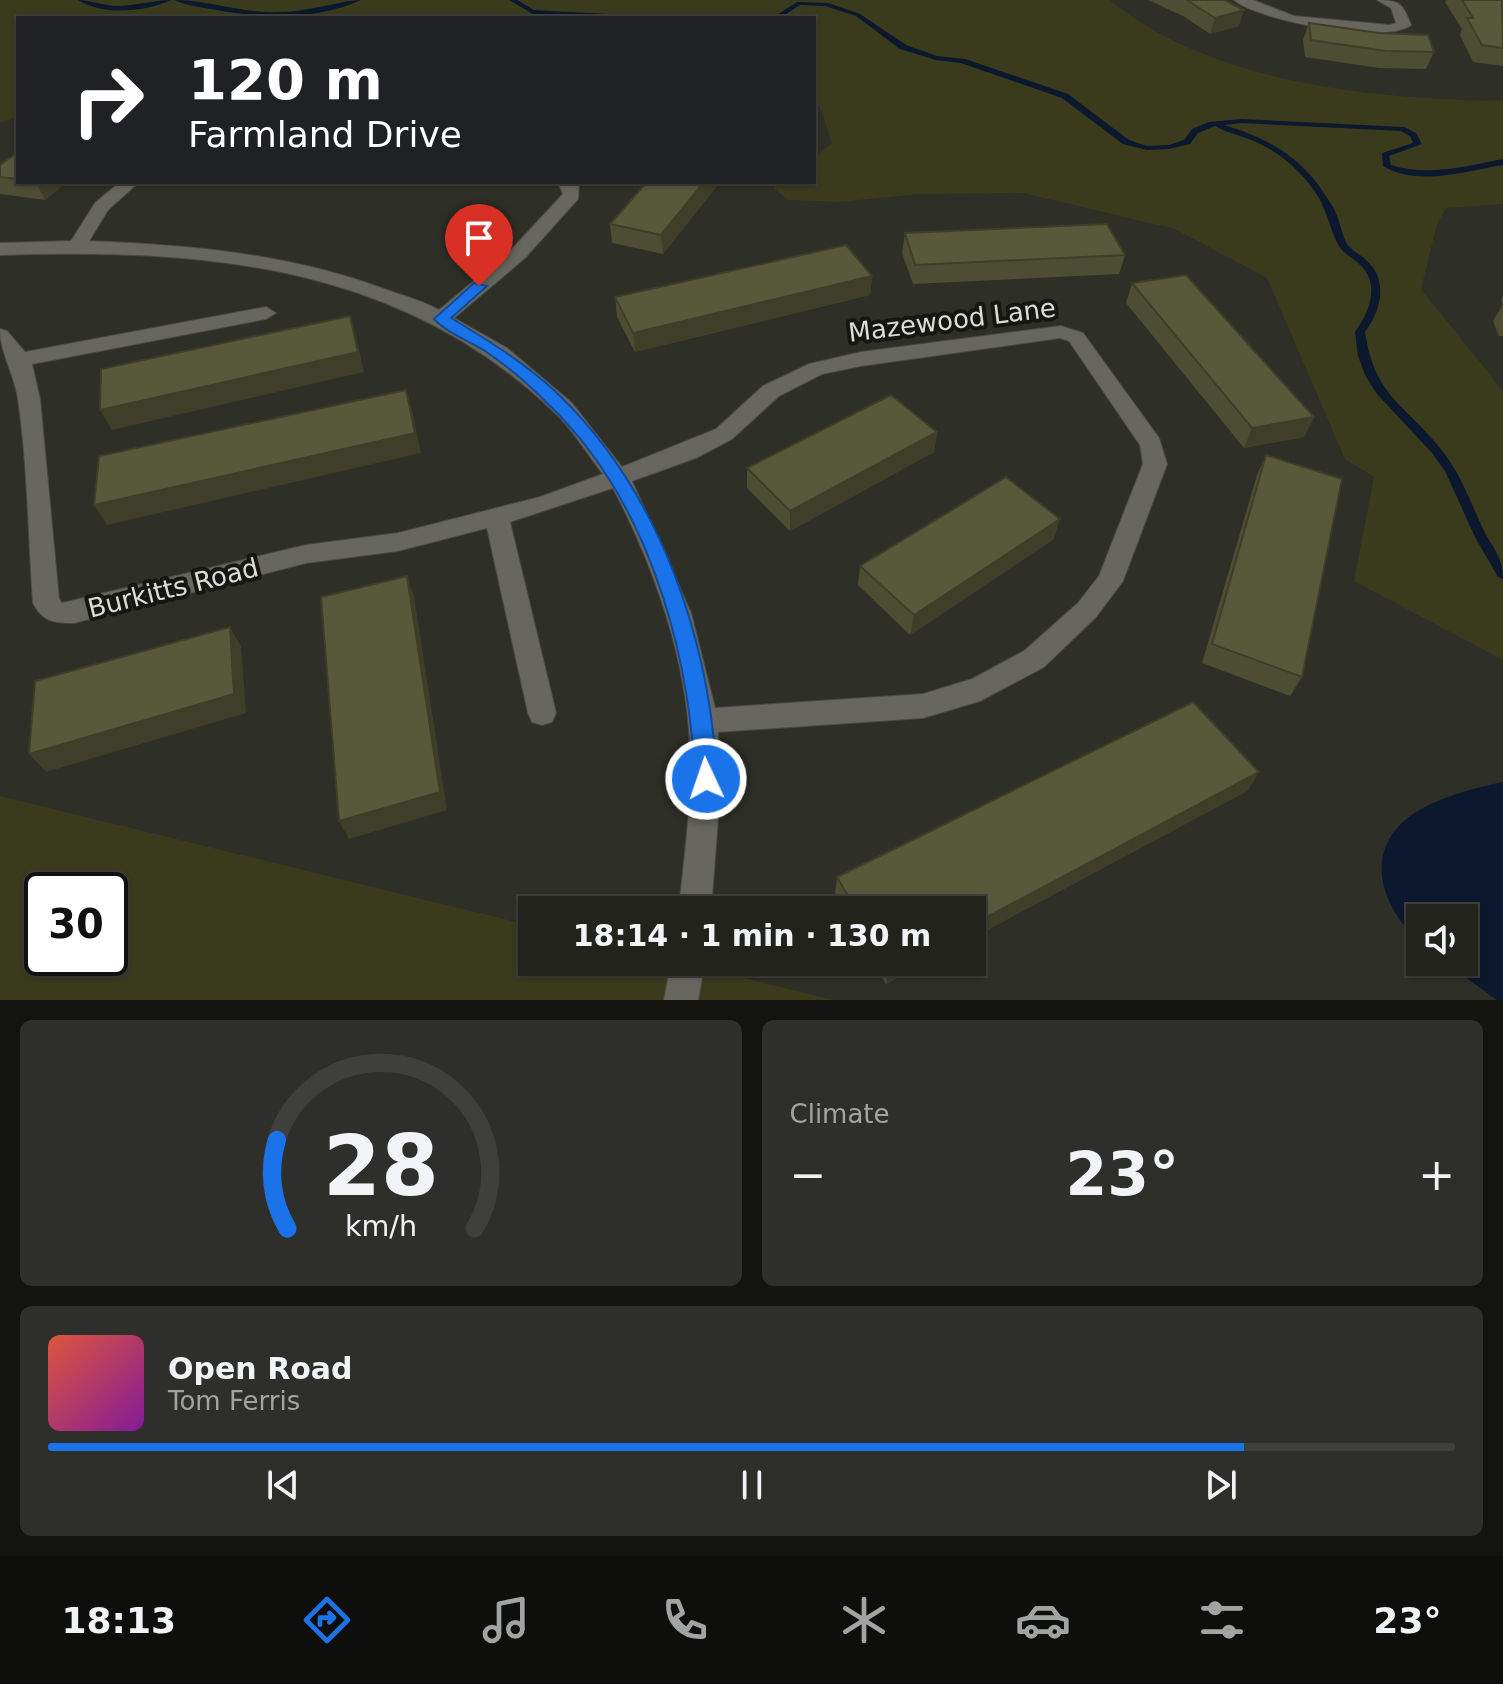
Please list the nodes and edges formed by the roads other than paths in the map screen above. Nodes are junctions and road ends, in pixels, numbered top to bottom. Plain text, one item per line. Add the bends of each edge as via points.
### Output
1 (1241, 0) edge
2 (1384, 0) edge
3 (128, 184) edge
4 (570, 184) edge
5 (78, 244) junction
6 (0, 249) edge
7 (266, 313) dead end
8 (441, 319) junction
9 (0, 335) edge
10 (20, 360) junction
11 (618, 476) junction
12 (497, 519) junction
13 (542, 713) dead end
14 (703, 721) junction
15 (696, 896) edge
16 (685, 976) edge
17 (681, 1000) edge

1 - 2 street via 1292,20 1390,29 1404,25 1397,6
3 - 5 street via 101,207
4 - 8 street via 572,195 518,254
5 - 6 street
5 - 8 street via 168,248 286,264 360,284
7 - 10 street
8 - 11 street via 532,379
9 - 10 street, Burkitts Road
10 - 12 street, Burkitts Road via 36,459 46,603 56,613 74,613 306,554 398,542
11 - 12 street, Burkitts Road
11 - 14 street via 671,589
11 - 14 street, Mazewood Lane via 724,434 771,391 816,369 1061,332 1076,337 1151,444 1155,464 1110,581 1034,659 980,689 923,706
12 - 13 street
14 - 15 street via 706,779
16 - 17 street

